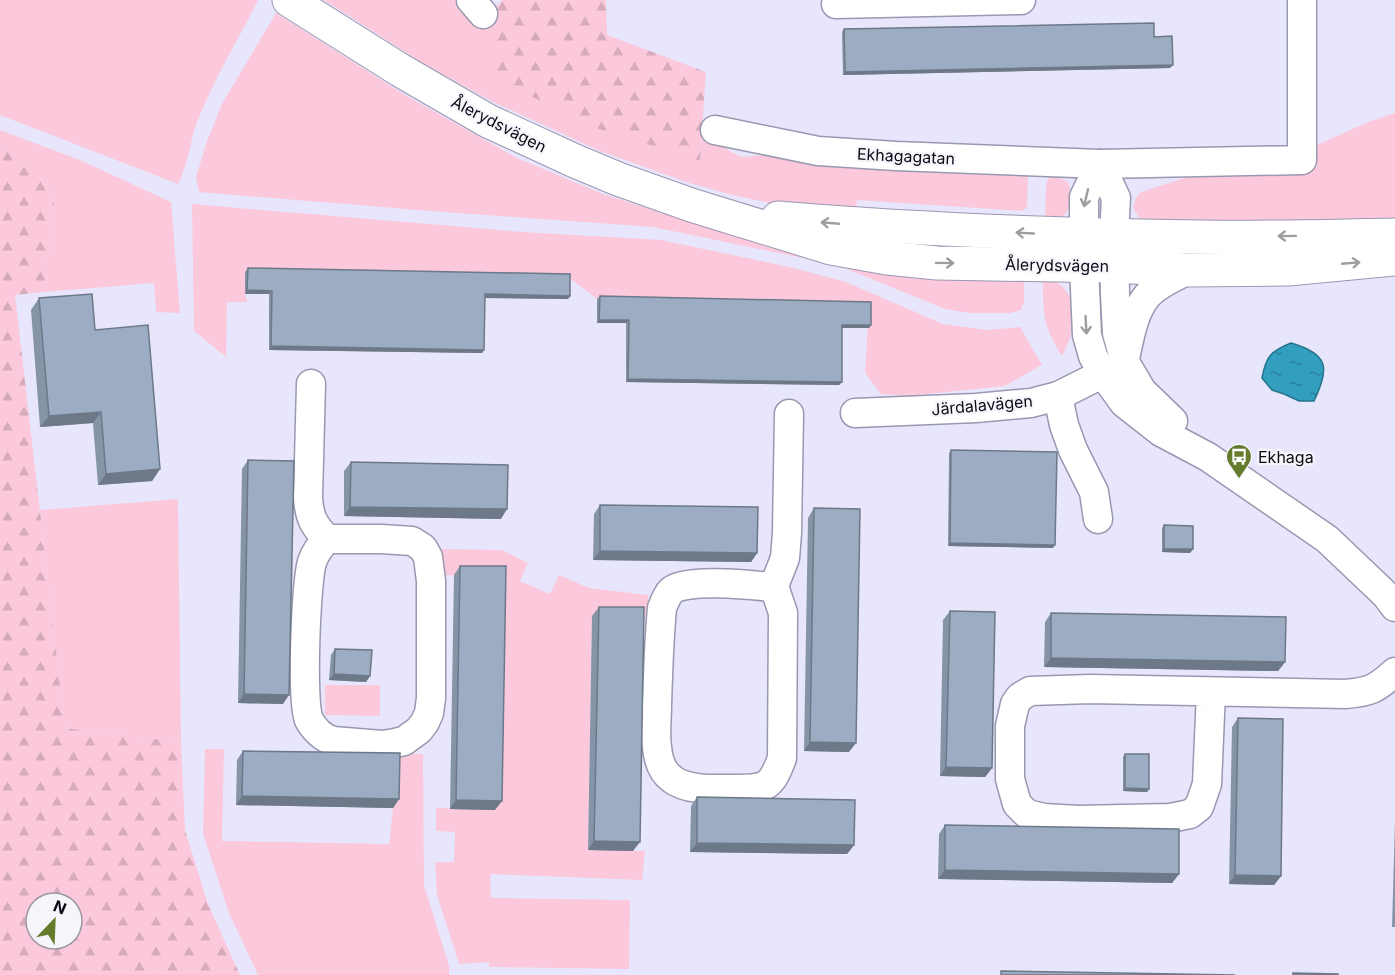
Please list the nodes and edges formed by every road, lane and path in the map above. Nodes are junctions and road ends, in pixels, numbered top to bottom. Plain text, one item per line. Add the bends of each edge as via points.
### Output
1 (289, 0) edge
2 (1022, 0) edge
3 (1302, 0) edge
4 (836, 4) dead end
5 (715, 130) dead end
6 (1100, 164) junction
7 (1395, 235) edge
8 (1099, 251) junction
9 (1395, 259) edge
10 (1188, 270) junction
11 (1114, 368) junction
12 (311, 384) dead end
13 (1058, 396) junction
14 (855, 413) dead end
15 (789, 414) dead end
16 (1098, 519) dead end
17 (327, 539) junction
18 (1326, 539) junction
19 (1395, 576) edge
20 (771, 586) junction
21 (1395, 607) edge
22 (1387, 680) edge
23 (1211, 692) junction

1 - 8 main road, Ålerydsvägen via 488,121 618,179 726,214
2 - 4 street
3 - 6 street, Ekhagagatan via 1302,159
5 - 6 street, Ekhagagatan via 818,151
6 - 8 street via 1116,198
7 -> 8 main road, Ålerydsvägen via 1206,237
8 - 10 main road, Ålerydsvägen
8 - 11 street via 1087,335 1093,356
10 -> 9 main road, Ålerydsvägen via 1288,269
10 - 11 street via 1147,296
11 - 13 street, Järdalavägen
11 - 18 street via 1208,457
12 - 17 street via 309,512 314,525
13 - 14 street, Järdalavägen via 1031,403 976,408
13 - 16 street via 1073,450 1094,492
15 - 20 street via 785,558
17 - 17 street via 312,564 308,592 304,691 309,720 333,741 382,745 404,741 419,730 429,713 432,639 428,557 412,541
18 - 19 street
18 - 21 street
20 - 20 street via 680,586 671,592 662,608 656,746 663,770 678,783 753,789 769,784 775,776 783,751 784,632 781,603
22 - 23 street via 1361,693
23 - 23 street via 1030,691 1015,704 1010,726 1010,779 1017,804 1027,814 1078,820 1190,814 1199,807 1207,784

